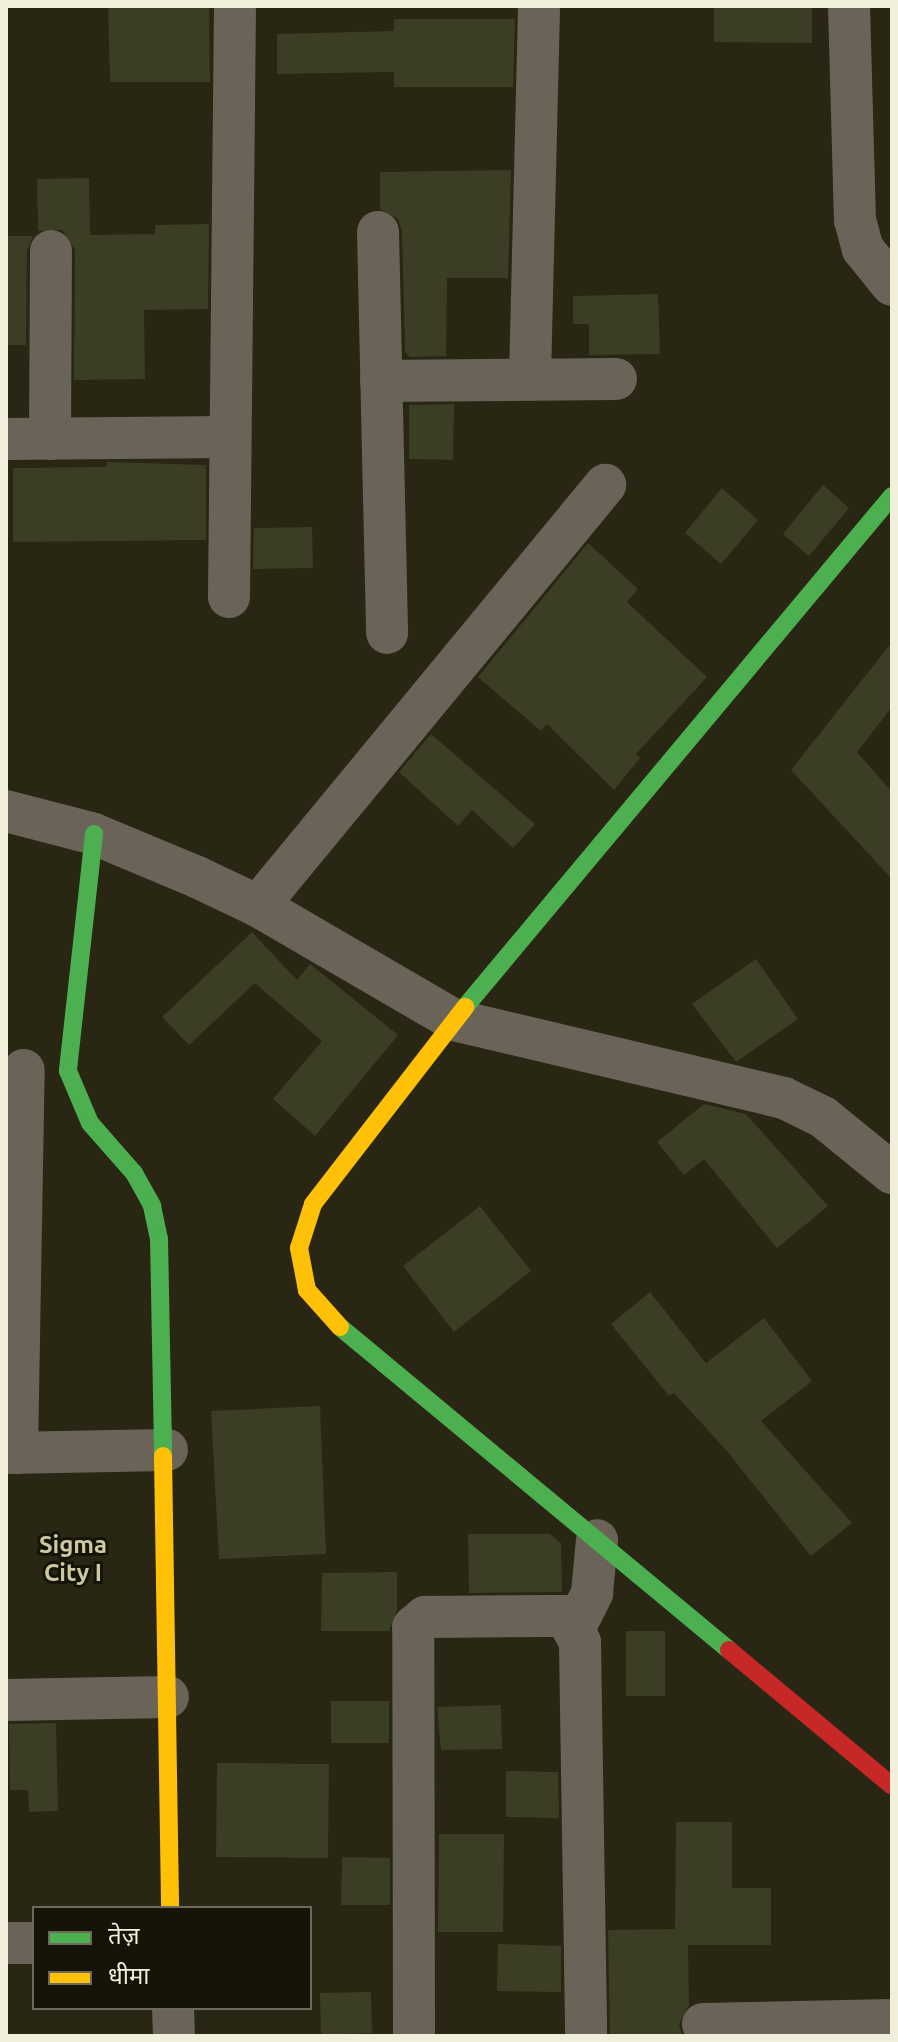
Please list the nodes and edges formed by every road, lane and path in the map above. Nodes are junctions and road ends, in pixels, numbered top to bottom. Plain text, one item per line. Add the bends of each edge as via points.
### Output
1 (235, 6) edge
2 (539, 6) edge
3 (849, 6) edge
4 (378, 232) dead end
5 (51, 251) dead end
6 (892, 285) edge
7 (530, 377) junction
8 (616, 379) dead end
9 (381, 381) junction
10 (229, 437) junction
11 (6, 439) edge
12 (50, 439) junction
13 (605, 485) dead end
14 (892, 496) edge
15 (229, 597) dead end
16 (387, 633) dead end
17 (6, 811) edge
18 (94, 834) junction
19 (258, 906) junction
20 (454, 1020) junction
21 (15, 1070) edge
22 (68, 1071) junction
23 (892, 1173) edge
24 (167, 1450) junction
25 (11, 1453) edge
26 (597, 1540) junction
27 (575, 1627) junction
28 (168, 1697) junction
29 (6, 1700) edge
30 (892, 1786) edge
31 (170, 1906) edge
32 (6, 1943) edge
33 (32, 1943) edge
34 (173, 2010) edge
35 (892, 2020) edge
36 (703, 2024) dead end
37 (174, 2036) edge
38 (414, 2036) edge
39 (586, 2036) edge

1 - 10 street
2 - 7 street
3 - 6 street via 855,220 863,249
4 - 9 street
5 - 12 street
7 - 8 street
7 - 9 street
9 - 16 street
10 - 12 street
10 - 15 street
11 - 12 street
13 - 19 street
14 - 20 street
17 - 18 street
18 - 19 street
18 - 22 street
19 - 20 street
20 - 23 street via 784,1098 823,1117
20 - 26 street via 313,1204 299,1248 307,1290 337,1324
21 - 22 street
21 - 25 street
22 - 24 street via 90,1123 134,1173 152,1206 159,1239
24 - 25 street
24 - 28 street
26 - 27 street via 592,1593
26 - 30 street
27 - 38 street via 566,1616 547,1616 425,1617 413,1627
27 - 39 street via 580,1642
28 - 29 street
28 - 31 street
32 - 33 street
34 - 37 street
35 - 36 street

